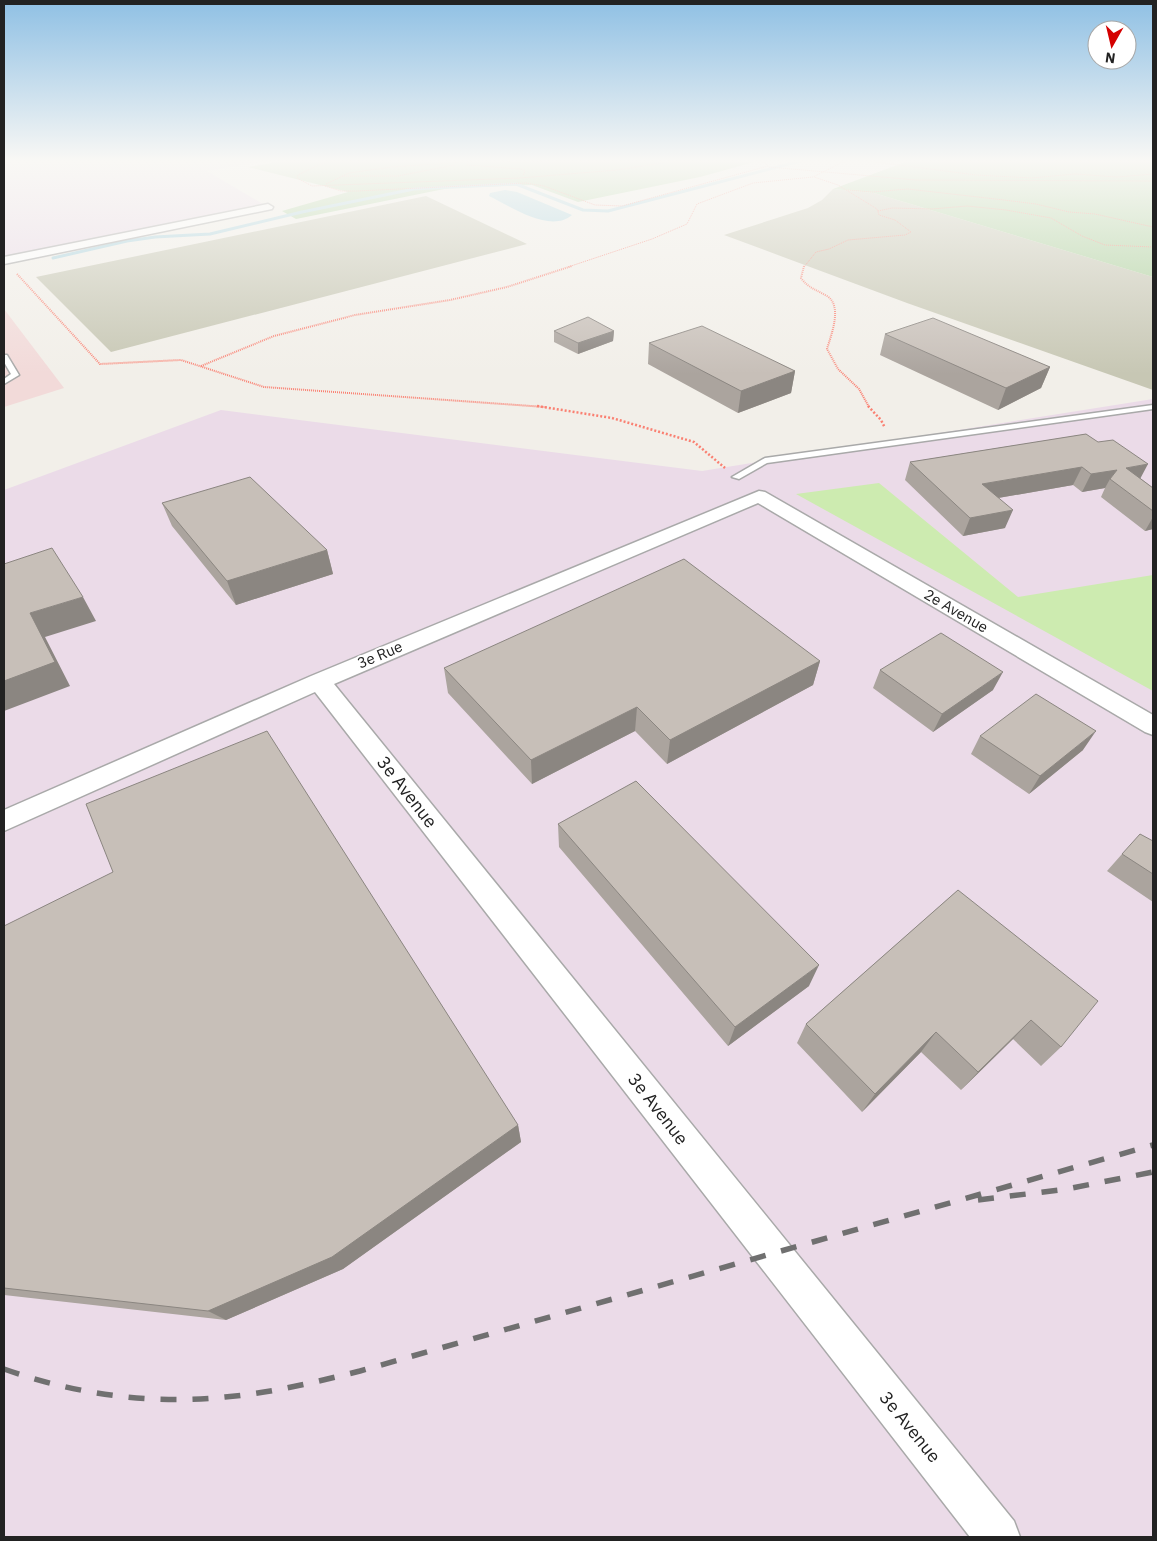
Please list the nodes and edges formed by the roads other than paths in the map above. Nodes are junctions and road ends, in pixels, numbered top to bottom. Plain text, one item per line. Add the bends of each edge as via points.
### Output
1 (151, 231) edge
2 (4, 261) edge
3 (4, 357) edge
4 (4, 382) edge
5 (1153, 407) edge
6 (736, 477) road end
7 (758, 496) joint
8 (319, 681) junction
9 (1153, 726) edge
10 (4, 821) edge
11 (998, 1537) edge

1 - 2 street
3 - 4 lane via 15,374
5 - 6 lane via 765,461
7 - 8 street, 3e Rue
7 - 9 street, 2e Avenue
8 - 10 street, 3e Rue
8 - 11 street, 3e Avenue

